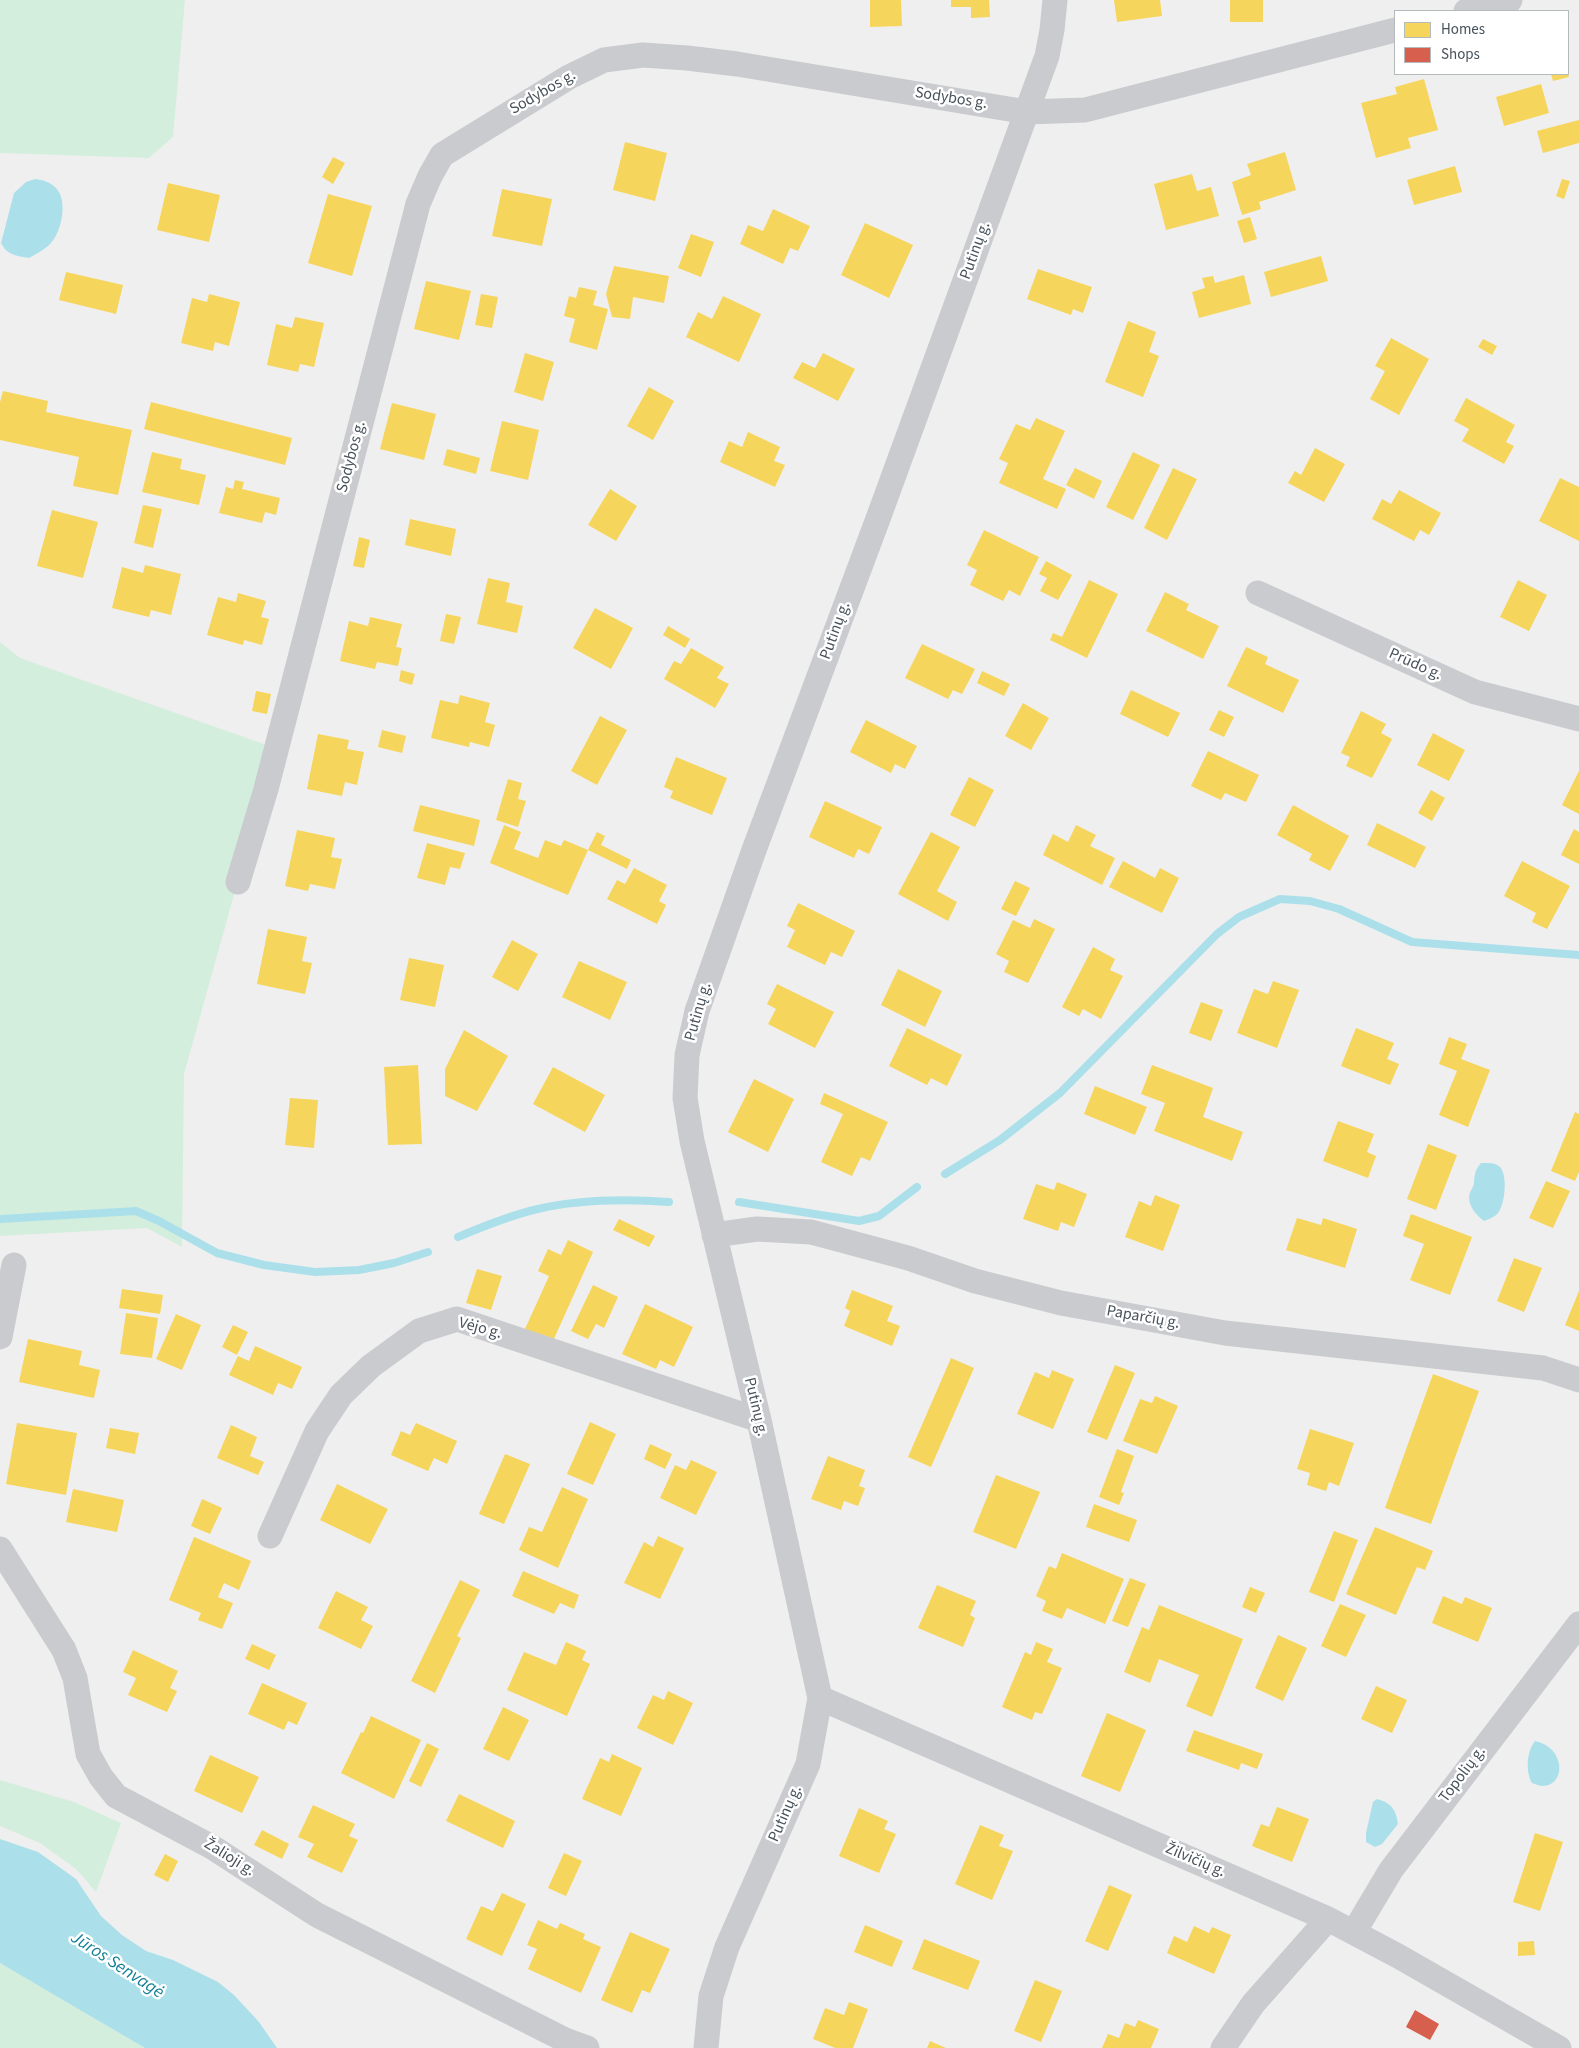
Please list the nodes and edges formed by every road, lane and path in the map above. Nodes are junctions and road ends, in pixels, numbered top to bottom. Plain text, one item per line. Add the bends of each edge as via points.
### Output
1 (1054, 0) edge
2 (1510, 0) edge
3 (1470, 10) edge
4 (1394, 30) edge
5 (1027, 112) junction
6 (1258, 593) dead end
7 (1579, 719) edge
8 (238, 882) dead end
9 (714, 1235) junction
10 (14, 1265) dead end
11 (0, 1337) edge
12 (1579, 1380) edge
13 (759, 1420) junction
14 (270, 1536) dead end
15 (0, 1549) edge
16 (1579, 1624) edge
17 (820, 1698) junction
18 (1328, 1919) junction
19 (1354, 1932) junction
20 (588, 2048) edge
21 (706, 2048) edge
22 (1223, 2048) edge
23 (1559, 2048) edge

1 - 5 street, Putinų g. via 1047,56
2 - 3 street
4 - 5 street, Sodybos g. via 1085,110
5 - 8 street, Sodybos g. via 737,64 643,55 604,60 569,77 442,155 418,204 266,788
5 - 9 street, Putinų g. via 697,1011 687,1055 685,1098
6 - 7 street, Prūdo g. via 1476,692
9 - 12 street, Paparčių g. via 757,1229 811,1232 1061,1303 1225,1333 1543,1368
9 - 13 street, Putinų g.
10 - 11 street
13 - 14 street, Vėjo g. via 457,1319 419,1331 371,1366 341,1395 317,1431
13 - 17 street, Putinų g.
15 - 20 street, Žalioji g. via 64,1650 75,1678 88,1754 116,1796 212,1846 317,1915 559,2037
16 - 19 street, Topolių g. via 1391,1870
17 - 18 street, Žilvičių g.
17 - 21 street, Putinų g. via 808,1764 716,1979 711,1996
18 - 19 street, Žilvičių g.
18 - 22 street via 1253,2004
19 - 23 street, Žilvičių g.

